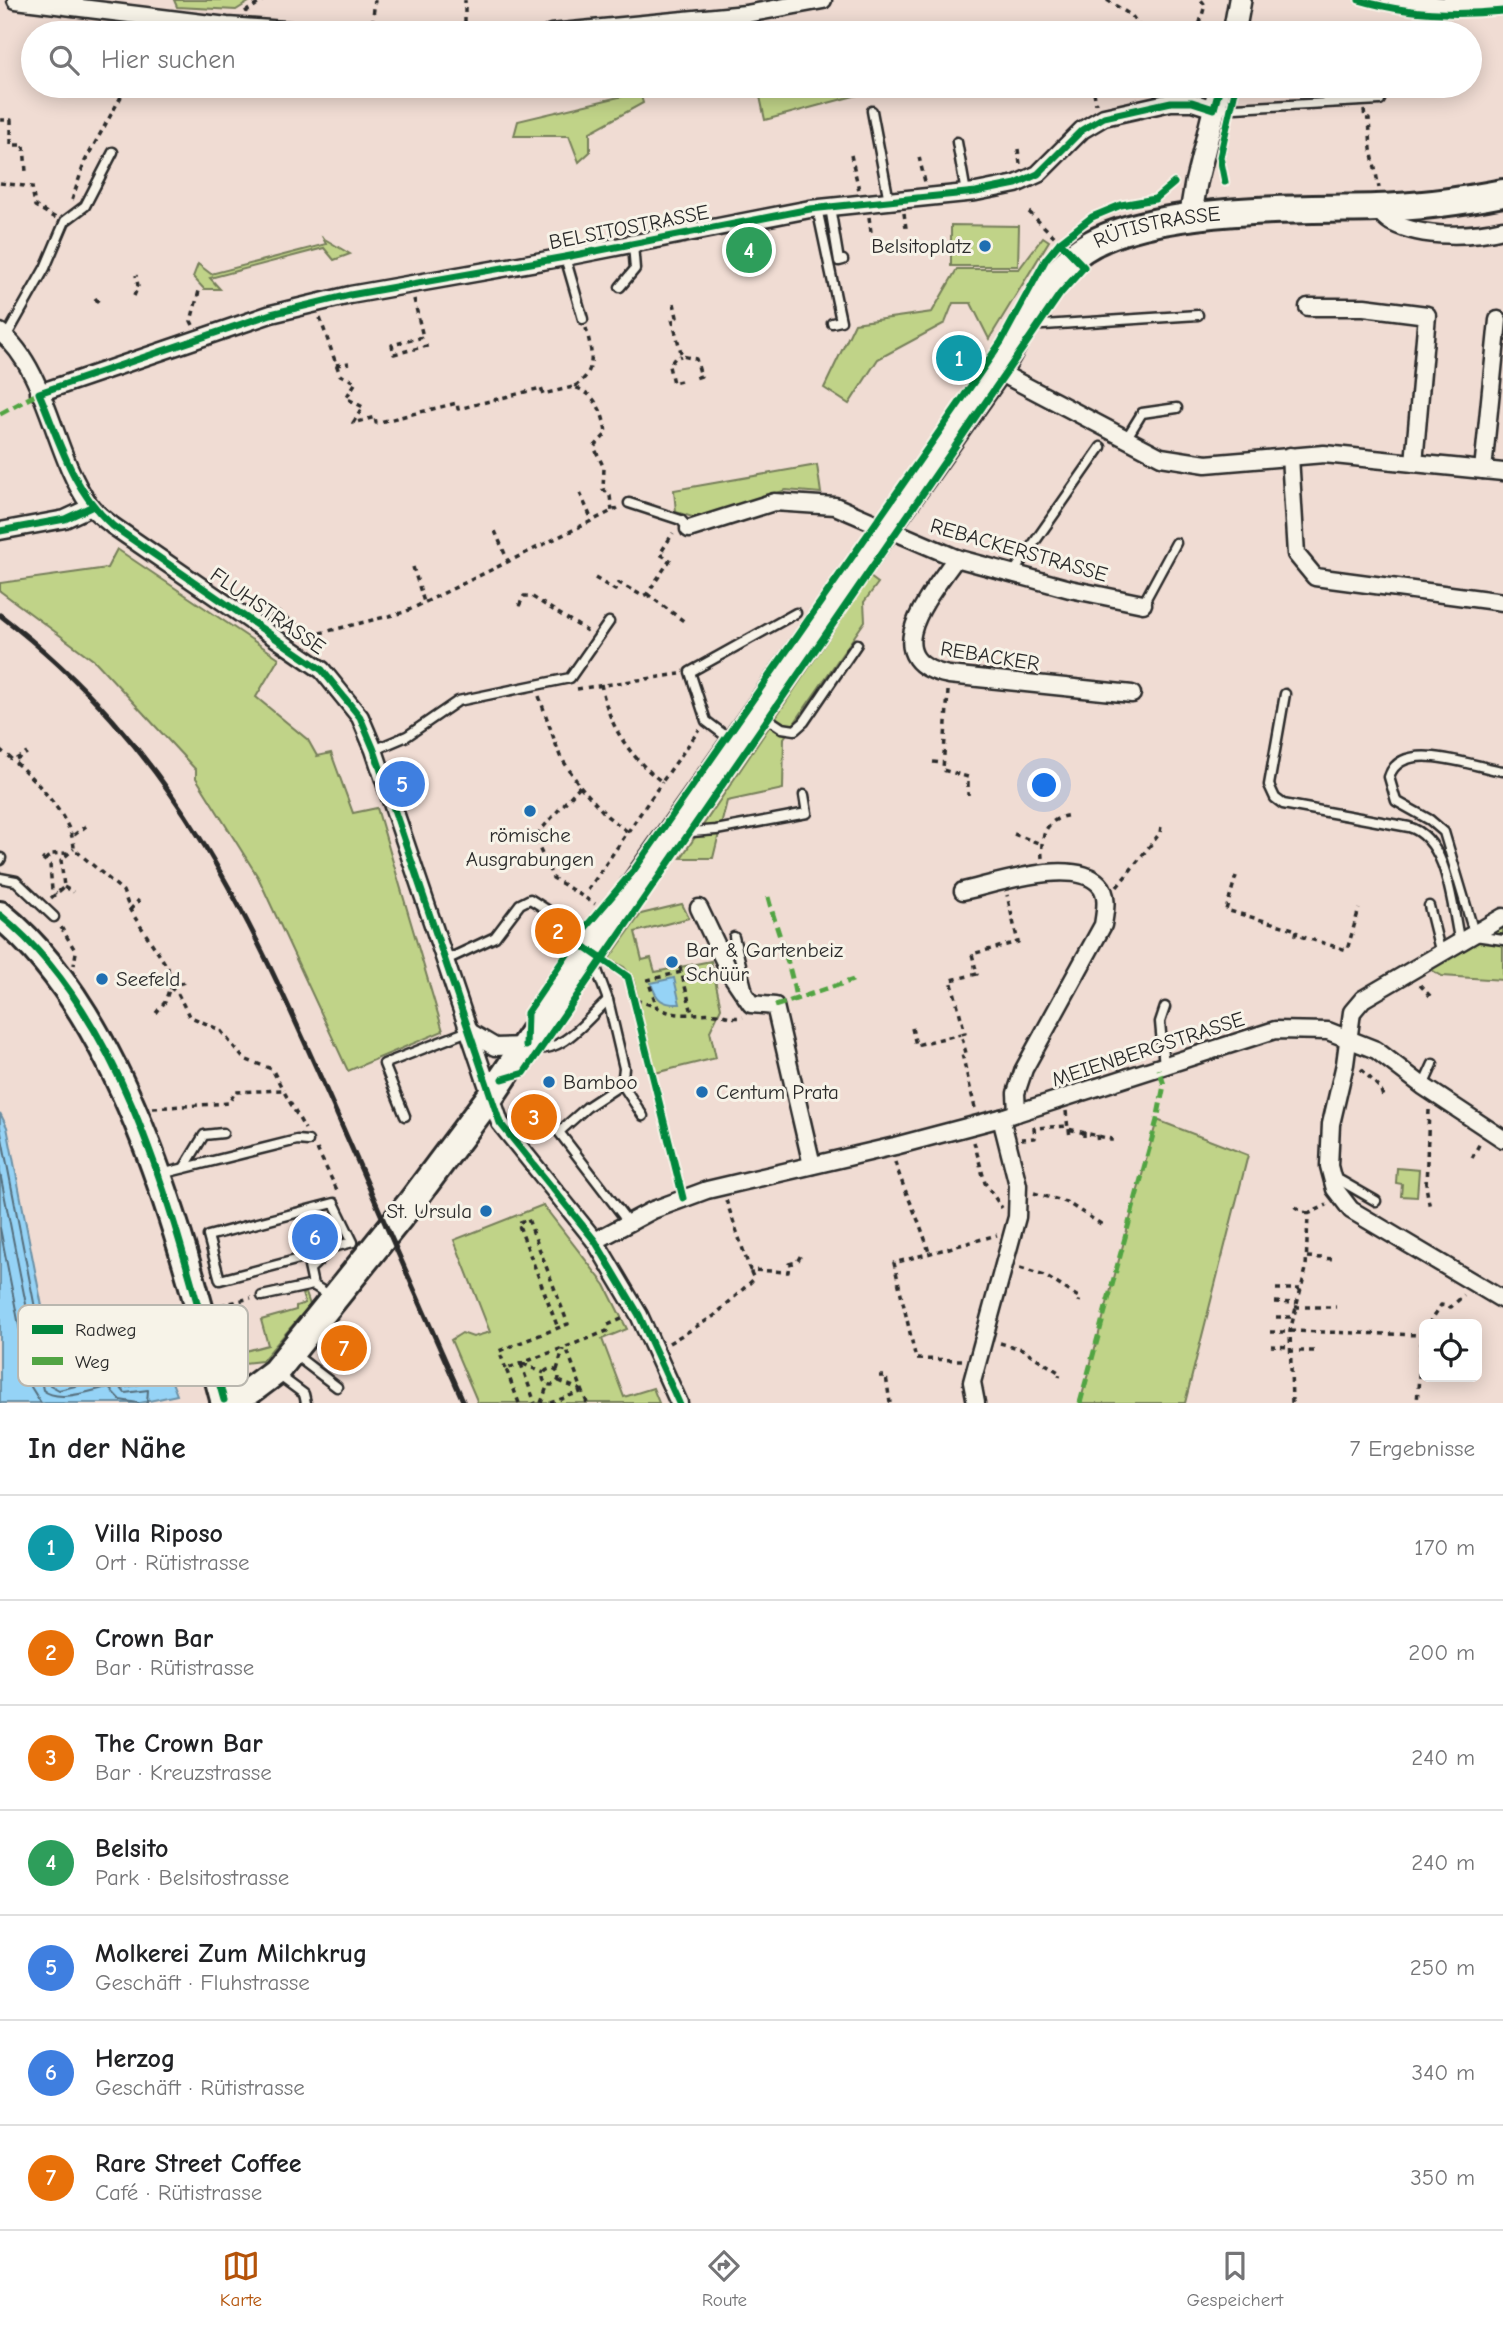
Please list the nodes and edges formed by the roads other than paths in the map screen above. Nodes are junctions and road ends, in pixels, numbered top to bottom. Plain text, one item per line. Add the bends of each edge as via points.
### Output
1 (16, 0) edge
2 (823, 0) edge
3 (1240, 0) edge
4 (1390, 0) edge
5 (1503, 2) edge
6 (186, 21) edge
7 (674, 21) edge
8 (1236, 21) edge
9 (1217, 98) edge
10 (1380, 100) dead end
11 (1214, 109) junction
12 (872, 111) dead end
13 (957, 142) dead end
14 (113, 152) dead end
15 (966, 193) junction
16 (1503, 193) edge
17 (1378, 201) junction
18 (896, 205) junction
19 (823, 208) junction
20 (1190, 219) junction
21 (1503, 229) edge
22 (633, 244) junction
23 (565, 257) junction
24 (844, 260) dead end
25 (620, 287) dead end
26 (1308, 307) dead end
27 (1198, 315) dead end
28 (583, 320) road end
29 (1498, 320) dead end
30 (832, 323) dead end
31 (1025, 326) junction
32 (3, 334) edge
33 (997, 371) junction
34 (39, 393) junction
35 (1177, 408) dead end
36 (1126, 439) junction
37 (1101, 447) dead end
38 (1290, 456) junction
39 (1414, 463) junction
40 (1483, 470) junction
41 (1503, 472) edge
42 (629, 503) road end
43 (91, 507) junction
44 (685, 525) joint
45 (886, 530) junction
46 (0, 531) edge
47 (1176, 543) dead end
48 (956, 558) junction
49 (1013, 573) junction
50 (1503, 602) edge
51 (1143, 604) joint
52 (796, 613) dead end
53 (609, 622) dead end
54 (857, 644) dead end
55 (1132, 694) dead end
56 (1284, 694) dead end
57 (759, 712) junction
58 (736, 744) junction
59 (374, 750) junction
60 (1503, 771) edge
61 (804, 794) dead end
62 (673, 833) junction
63 (0, 878) edge
64 (963, 891) dead end
65 (1429, 906) dead end
66 (699, 908) dead end
67 (0, 915) edge
68 (54, 917) road end
69 (1503, 917) edge
70 (574, 927) dead end
71 (734, 937) dead end
72 (1467, 939) junction
73 (1503, 940) edge
74 (596, 955) junction
75 (1441, 955) junction
76 (444, 961) junction
77 (608, 1000) junction
78 (751, 1004) junction
79 (1165, 1007) dead end
80 (468, 1031) junction
81 (1349, 1038) junction
82 (526, 1046) junction
83 (1433, 1064) dead end
84 (1164, 1067) junction
85 (622, 1084) junction
86 (1426, 1093) junction
87 (490, 1097) junction
88 (1009, 1115) junction
89 (405, 1116) dead end
90 (643, 1116) dead end
91 (223, 1133) dead end
92 (1503, 1139) edge
93 (311, 1142) road end
94 (812, 1165) junction
95 (184, 1168) junction
96 (158, 1175) junction
97 (1332, 1176) junction
98 (1376, 1201) dead end
99 (628, 1222) junction
100 (595, 1241) junction
101 (310, 1269) junction
102 (324, 1292) junction
103 (262, 1296) road end
104 (1503, 1300) edge
105 (197, 1305) edge
106 (292, 1352) junction
107 (275, 1372) junction
108 (337, 1387) dead end
109 (225, 1401) edge
110 (306, 1403) edge
111 (679, 1403) edge
112 (976, 1403) edge

1 - 6 street
2 - 7 street
3 - 8 street
4 - 5 street via 1443,6
9 - 11 street
10 - 11 lane
11 - 15 street, BELSITOSTRASSE via 1171,102 1104,117 1082,130 1038,174 1016,184
11 - 20 street
12 - 18 lane
13 - 15 lane
14 - 32 lane via 85,206 65,221 45,268
15 - 18 street, BELSITOSTRASSE
16 - 17 main road, RÜTISTRASSE via 1441,203
17 - 20 main road, RÜTISTRASSE
17 - 21 street via 1392,223 1468,235
18 - 19 street, BELSITOSTRASSE
19 - 22 street, BELSITOSTRASSE
19 - 24 lane via 839,261
19 - 30 lane via 841,321
20 - 31 main road, RÜTISTRASSE via 1122,230 1090,245 1060,271
22 - 23 street, BELSITOSTRASSE
22 - 25 lane via 635,269
23 - 28 lane
23 - 34 street, BELSITOSTRASSE via 350,295 271,314 191,336
26 - 39 street via 1364,307 1427,315
27 - 31 lane
29 - 40 street
31 - 33 main road, RÜTISTRASSE
32 - 34 street, FLUHSTRASSE
33 - 36 street
33 - 45 main road, RÜTISTRASSE
34 - 43 street, FLUHSTRASSE
35 - 36 lane via 1142,413
36 - 38 street via 1161,457 1206,464
37 - 49 lane
38 - 39 street via 1324,454
38 - 50 street via 1296,554 1315,578
39 - 40 street
40 - 41 street
42 - 44 lane
43 - 46 street via 65,519
43 - 59 street, FLUHSTRASSE via 322,670 360,717
44 - 45 street, REBACKERSTRASSE via 782,500 845,509
45 - 48 street, REBACKERSTRASSE
45 - 57 main road, RÜTISTRASSE
47 - 51 lane
48 - 49 street, REBACKERSTRASSE
48 - 55 street, REBACKER via 919,613 910,637 921,663 948,675
49 - 51 street, REBACKERSTRASSE
52 - 58 lane via 690,672 706,721
53 - 59 lane via 569,678 458,701 407,736
54 - 57 lane via 804,723 794,730 782,728
56 - 72 lane via 1269,785 1275,798 1283,804 1423,833 1442,866
57 - 58 main road, RÜTISTRASSE
58 - 62 main road, RÜTISTRASSE
59 - 76 street, FLUHSTRASSE
60 - 72 lane via 1413,755 1395,765 1389,777 1396,801 1444,832
61 - 62 lane via 807,813
62 - 74 main road, RÜTISTRASSE via 615,917
63 - 68 lane via 16,881
64 - 88 street via 1068,872 1101,885 1106,901 1103,925 1024,1069
65 - 75 lane
66 - 78 street via 730,973
67 - 96 main road via 27,937 101,1041
69 - 72 street
70 - 76 lane via 530,899 520,904 495,937
71 - 78 lane
72 - 73 lane
72 - 75 street
74 - 77 lane
74 - 82 main road, RÜTISTRASSE
75 - 81 street via 1363,999 1352,1012
76 - 80 street, FLUHSTRASSE
77 - 82 lane via 556,1048
77 - 85 lane via 624,1068
78 - 94 street via 775,1006
79 - 84 lane via 1160,1023
80 - 82 street via 495,1048
80 - 87 street, FLUHSTRASSE
80 - 89 lane via 384,1064
81 - 84 street, MEIENBERGSTRASSE via 1307,1029 1275,1030
81 - 86 street, MEIENBERGSTRASSE via 1376,1050
81 - 97 street via 1331,1124
82 - 87 main road, RÜTISTRASSE
83 - 86 lane
84 - 88 street, MEIENBERGSTRASSE
85 - 90 lane
85 - 99 lane via 559,1132
86 - 92 street, MEIENBERGSTRASSE
87 - 100 street, FLUHSTRASSE via 516,1146
87 - 102 main road, RÜTISTRASSE
88 - 94 street, MEIENBERGSTRASSE via 976,1130
88 - 112 street via 1007,1140 1018,1206 972,1382
91 - 95 lane via 204,1135
93 - 95 lane via 297,1140 270,1152
94 - 99 street, MEIENBERGSTRASSE via 730,1183
95 - 96 lane
96 - 105 main road
97 - 98 lane
97 - 104 street via 1335,1189 1351,1210
99 - 100 street, MEIENBERGSTRASSE
100 - 111 street, FLUHSTRASSE via 639,1315
101 - 101 lane via 307,1258 220,1280 208,1236 334,1203 353,1242 333,1247
101 - 102 lane
102 - 103 lane
102 - 106 main road, RÜTISTRASSE
106 - 107 main road, RÜTISTRASSE
106 - 108 lane
107 - 109 main road, RÜTISTRASSE via 251,1390
107 - 110 lane via 304,1394

